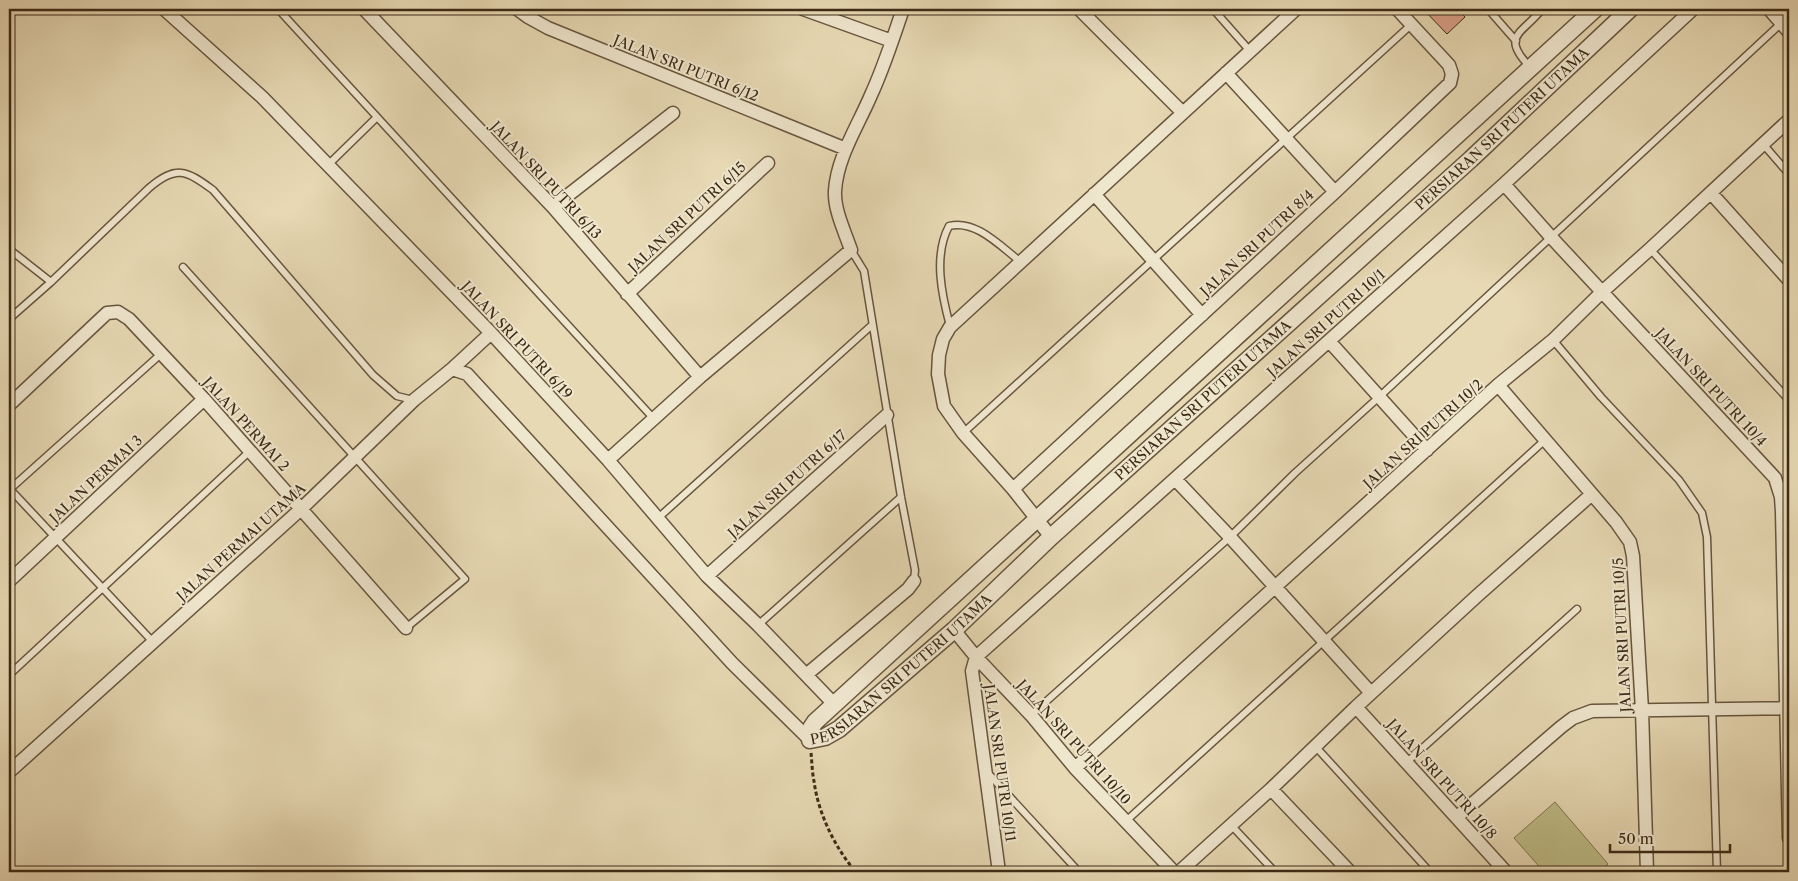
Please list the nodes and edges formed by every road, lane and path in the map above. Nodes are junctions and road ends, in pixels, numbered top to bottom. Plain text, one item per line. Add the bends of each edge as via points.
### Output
1 (164, 9) edge
2 (278, 9) edge
3 (364, 9) edge
4 (517, 9) edge
5 (803, 9) edge
6 (903, 9) edge
7 (1079, 9) edge
8 (1213, 9) edge
9 (1296, 9) edge
10 (1397, 9) edge
11 (1488, 9) edge
12 (1542, 9) edge
13 (1596, 9) edge
14 (1629, 9) edge
15 (1693, 9) edge
16 (1769, 9) edge
17 (1412, 24) junction
18 (1787, 24) edge
19 (892, 41) junction
20 (1516, 42) junction
21 (1250, 51) junction
22 (1531, 68) junction
23 (1226, 73) junction
24 (673, 113) dead end
25 (1182, 113) junction
26 (377, 117) junction
27 (1789, 120) edge
28 (1285, 138) junction
29 (1763, 144) junction
30 (846, 149) junction
31 (768, 163) dead end
32 (328, 165) junction
33 (1789, 174) edge
34 (1504, 184) junction
35 (1335, 192) junction
36 (1712, 193) junction
37 (1094, 194) junction
38 (553, 207) junction
39 (1551, 237) junction
40 (9, 249) edge
41 (1650, 249) junction
42 (851, 250) junction
43 (1154, 259) junction
44 (1021, 262) junction
45 (183, 267) dead end
46 (1789, 280) edge
47 (51, 282) junction
48 (1602, 292) junction
49 (627, 294) junction
50 (1202, 315) junction
51 (9, 319) edge
52 (872, 325) junction
53 (950, 327) junction
54 (491, 332) junction
55 (1553, 340) junction
56 (1329, 341) junction
57 (162, 353) junction
58 (452, 369) junction
59 (700, 377) junction
60 (1498, 385) junction
61 (1379, 397) junction
62 (204, 398) junction
63 (414, 400) junction
64 (1789, 400) edge
65 (9, 405) edge
66 (887, 415) junction
67 (654, 419) junction
68 (964, 433) junction
69 (1544, 440) junction
70 (1427, 450) junction
71 (250, 451) junction
72 (354, 458) junction
73 (608, 460) junction
74 (1174, 479) junction
75 (9, 489) edge
76 (1013, 489) junction
77 (1592, 494) junction
78 (901, 497) junction
79 (301, 509) junction
80 (657, 519) junction
81 (1037, 520) junction
82 (55, 537) junction
83 (1051, 538) junction
84 (1230, 538) junction
85 (707, 576) junction
86 (914, 580) joint
87 (9, 581) edge
88 (102, 588) junction
89 (1276, 588) junction
90 (1577, 609) dead end
91 (758, 625) junction
92 (406, 628) joint
93 (954, 630) junction
94 (1323, 640) junction
95 (153, 642) junction
96 (976, 657) junction
97 (9, 675) edge
98 (806, 675) junction
99 (1371, 693) junction
100 (834, 704) junction
101 (1356, 706) junction
102 (1787, 708) edge
103 (1712, 709) junction
104 (1642, 710) junction
105 (1031, 715) junction
106 (810, 740) junction
107 (1315, 746) junction
108 (1407, 762) junction
109 (1075, 768) junction
110 (986, 771) junction
111 (9, 772) edge
112 (1271, 789) junction
113 (1457, 818) junction
114 (1126, 821) junction
115 (1231, 825) junction
116 (1789, 838) edge
117 (856, 872) edge
118 (999, 872) edge
119 (1079, 872) edge
120 (1174, 872) edge
121 (1179, 872) edge
122 (1275, 872) edge
123 (1350, 872) edge
124 (1430, 872) edge
125 (1506, 872) edge
126 (1646, 872) edge
127 (1717, 872) edge

1 - 32 street, JALAN SRI PUTRI 6/19 via 262,97
2 - 26 lane
3 - 38 street, JALAN SRI PUTRI 6/13
4 - 30 street, JALAN SRI PUTRI 6/12 via 548,28
5 - 19 street
6 - 19 street
7 - 25 street
8 - 21 lane
9 - 21 street
10 - 17 street, JALAN SRI PUTRI 8/4
11 - 20 lane
12 - 20 lane via 1519,31
13 - 22 street, PERSIARAN SRI PUTERI UTAMA
14 - 83 street, PERSIARAN SRI PUTERI UTAMA via 1471,159
15 - 34 street, JALAN SRI PUTRI 10/1
16 - 18 street
17 - 28 lane
17 - 35 street, JALAN SRI PUTRI 8/4 via 1449,65 1450,83
18 - 39 lane
19 - 30 street
20 - 22 lane via 1518,55
21 - 23 street
22 - 81 street, PERSIARAN SRI PUTERI UTAMA
23 - 25 street
23 - 28 street
24 - 38 street
25 - 37 street
26 - 32 lane
26 - 67 lane
27 - 29 street, JALAN SRI PUTRI 10/2
28 - 35 street
28 - 43 lane
29 - 33 lane
29 - 36 street, JALAN SRI PUTRI 10/2
30 - 42 street via 835,192
31 - 49 street, JALAN SRI PUTRI 6/15
32 - 54 street, JALAN SRI PUTRI 6/19
34 - 39 street, JALAN SRI PUTRI 10/4
34 - 56 street, JALAN SRI PUTRI 10/1
35 - 50 street, JALAN SRI PUTRI 8/4
36 - 41 street, JALAN SRI PUTRI 10/2
36 - 46 street
37 - 43 street
37 - 44 street
38 - 49 street, JALAN SRI PUTRI 6/13
39 - 48 street, JALAN SRI PUTRI 10/4
39 - 61 lane
40 - 47 lane
41 - 48 street, JALAN SRI PUTRI 10/2
41 - 64 lane
42 - 52 lane via 864,271
42 - 59 street
43 - 50 street
43 - 68 lane
44 - 53 street
44 - 53 lane via 976,228 957,224 949,226 942,243 941,270
45 - 72 lane
47 - 51 lane
47 - 63 lane via 163,176 179,172 196,177 213,190 373,374 397,396
48 - 55 street, JALAN SRI PUTRI 10/2
48 - 102 street, JALAN SRI PUTRI 10/4 via 1775,478 1782,512
49 - 59 street, JALAN SRI PUTRI 6/13
50 - 76 street, JALAN SRI PUTRI 8/4
52 - 66 lane
52 - 80 lane
53 - 68 street via 939,355 939,382 944,406
54 - 58 street, JALAN PERMAI UTAMA
54 - 73 street, JALAN SRI PUTRI 6/19
55 - 60 street, JALAN SRI PUTRI 10/2
55 - 103 lane via 1679,480 1702,513 1707,537
56 - 61 street
56 - 74 street, JALAN SRI PUTRI 10/1
57 - 62 street, JALAN PERMAI 2
57 - 65 street, JALAN PERMAI 2 via 129,318 118,312 107,313
57 - 75 lane
58 - 63 street, JALAN PERMAI UTAMA
58 - 106 street via 467,374 732,663
59 - 67 street
60 - 69 street, JALAN SRI PUTRI 10/5
60 - 70 street, JALAN SRI PUTRI 10/2
61 - 70 street
61 - 84 lane via 1295,472
62 - 71 street, JALAN PERMAI 2
62 - 82 street, JALAN PERMAI 3
63 - 72 street, JALAN PERMAI UTAMA
66 - 78 lane
66 - 85 street, JALAN SRI PUTRI 6/17
67 - 73 street
68 - 76 street
69 - 77 street, JALAN SRI PUTRI 10/5
69 - 94 lane
70 - 89 street, JALAN SRI PUTRI 10/2
71 - 79 street, JALAN PERMAI 2
71 - 88 lane
72 - 79 street, JALAN PERMAI UTAMA
72 - 92 lane via 465,579
73 - 80 street, JALAN SRI PUTRI 6/19
74 - 84 street
74 - 96 street, JALAN SRI PUTRI 10/1
75 - 82 lane
76 - 81 street
77 - 99 street
77 - 104 street, JALAN SRI PUTRI 10/5 via 1630,542
78 - 86 lane via 915,570
78 - 91 lane
79 - 92 street, JALAN PERMAI 2
79 - 95 street, JALAN PERMAI UTAMA
80 - 85 street, JALAN SRI PUTRI 6/19
81 - 83 street
81 - 100 street, PERSIARAN SRI PUTERI UTAMA
82 - 87 street, JALAN PERMAI 3
82 - 88 lane
83 - 93 street, PERSIARAN SRI PUTERI UTAMA
84 - 89 street
84 - 105 lane
85 - 91 street, JALAN SRI PUTRI 6/19
86 - 98 street via 908,589
88 - 95 lane
88 - 97 lane
89 - 94 street
89 - 109 street, JALAN SRI PUTRI 10/2
90 - 108 lane
91 - 98 street, JALAN SRI PUTRI 6/19
93 - 96 street, JALAN SRI PUTRI 10/10
93 - 106 street, PERSIARAN SRI PUTERI UTAMA via 839,729 818,740
94 - 99 street
94 - 114 lane
95 - 111 street, JALAN PERMAI UTAMA
96 - 105 street, JALAN SRI PUTRI 10/10
96 - 110 street, JALAN SRI PUTRI 10/11 via 972,671
98 - 100 street, JALAN SRI PUTRI 6/19
99 - 101 street
100 - 106 street, PERSIARAN SRI PUTERI UTAMA via 811,728
101 - 107 street
101 - 108 street, JALAN SRI PUTRI 10/8
102 - 103 street
102 - 116 street, JALAN SRI PUTRI 10/4
103 - 104 street
103 - 127 lane
104 - 113 street via 1592,711 1573,718
104 - 126 street, JALAN SRI PUTRI 10/5
105 - 109 street, JALAN SRI PUTRI 10/10
106 - 117 path via 814,782 824,818 845,860
107 - 112 street
107 - 124 lane
108 - 113 street, JALAN SRI PUTRI 10/8
109 - 114 street, JALAN SRI PUTRI 10/10
110 - 118 street, JALAN SRI PUTRI 10/11
110 - 119 lane
112 - 115 street
112 - 123 street
113 - 125 street, JALAN SRI PUTRI 10/8
114 - 120 street, JALAN SRI PUTRI 10/10
115 - 121 street
115 - 122 lane

